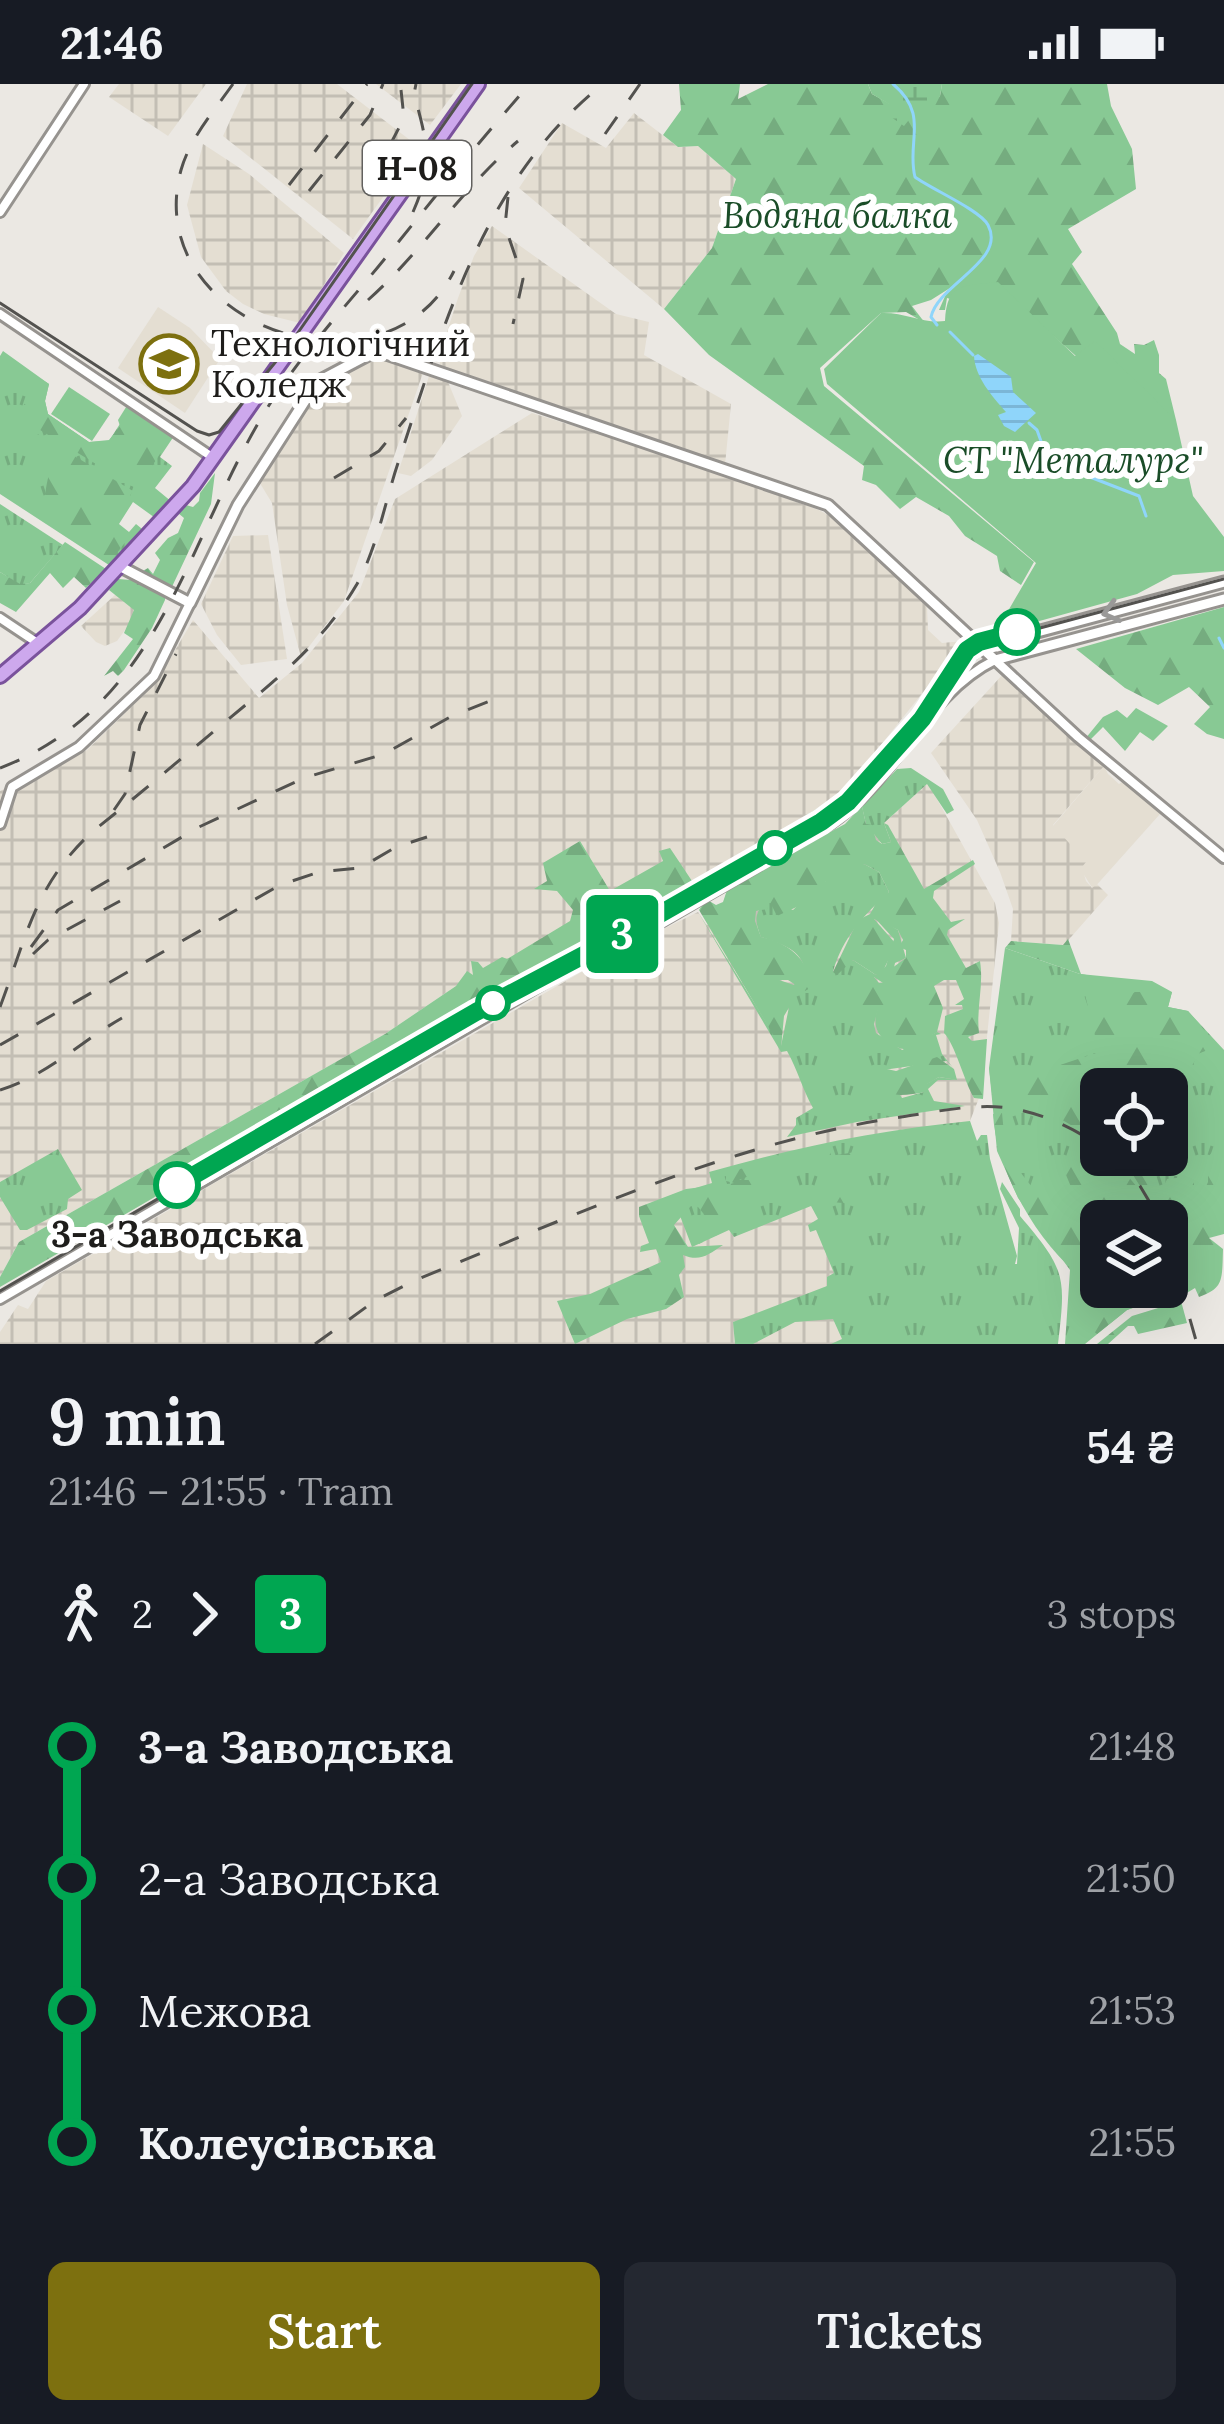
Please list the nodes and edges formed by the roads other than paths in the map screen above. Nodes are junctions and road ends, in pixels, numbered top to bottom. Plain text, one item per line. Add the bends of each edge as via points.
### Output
1 (83, 84) edge
2 (478, 84) edge
3 (0, 212) edge
4 (0, 314) edge
5 (212, 457) junction
6 (121, 567) junction
7 (1224, 582) edge
8 (1224, 599) edge
9 (190, 603) junction
10 (0, 619) edge
11 (1029, 634) junction
12 (40, 645) junction
13 (981, 647) junction
14 (1034, 648) junction
15 (995, 660) junction
16 (0, 676) edge
17 (946, 700) junction
18 (0, 824) edge
19 (1224, 858) edge
20 (0, 1299) edge

1 - 3 street
2 - 5 main road, Н-08
4 - 5 street
5 - 6 main road, Н-08
6 - 9 main road
6 - 12 main road, Н-08
7 -> 11 main road
8 - 14 main road
9 - 13 main road via 238,505 317,382 383,353 828,505
9 - 18 street via 154,676 79,747 10,790
10 - 12 street
11 - 13 main road
11 - 14 main road
12 - 16 main road, Н-08
13 - 15 main road
13 - 17 street via 963,662
14 - 15 main road
15 - 17 street
15 - 19 street
17 - 20 street via 830,824

